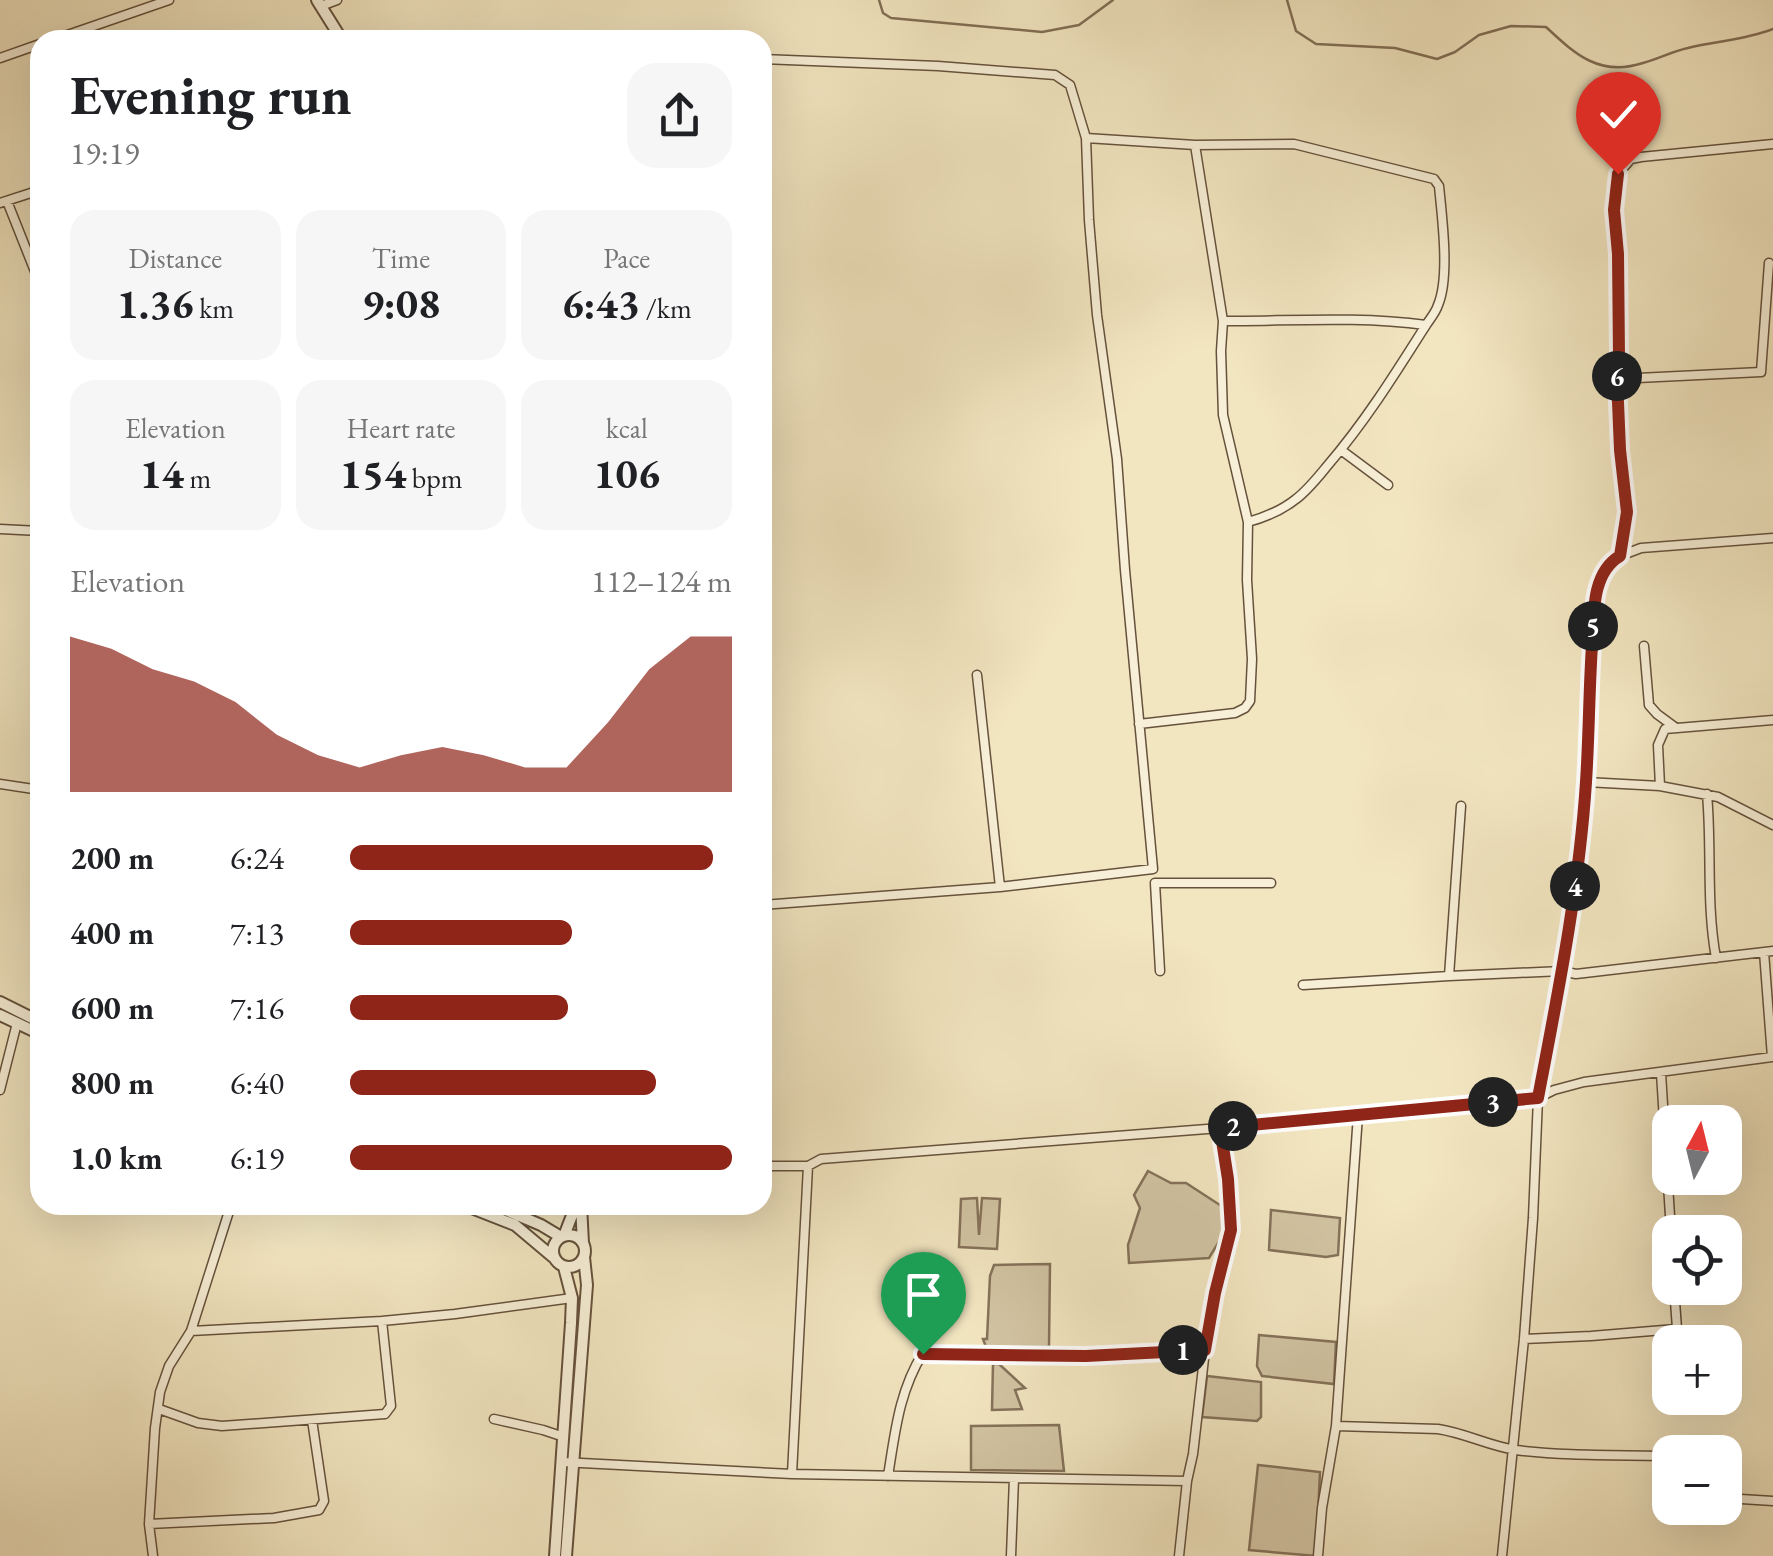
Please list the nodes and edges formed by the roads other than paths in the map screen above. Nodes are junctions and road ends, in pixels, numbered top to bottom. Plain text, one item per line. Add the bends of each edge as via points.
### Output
1 (168, 0) edge
2 (337, 0) edge
3 (319, 3) edge
4 (81, 30) edge
5 (336, 30) edge
6 (30, 48) edge
7 (0, 58) edge
8 (772, 59) edge
9 (1086, 138) junction
10 (1773, 144) edge
11 (1195, 145) junction
12 (30, 193) edge
13 (3, 202) edge
14 (30, 262) edge
15 (1769, 263) dead end
16 (1224, 321) junction
17 (1426, 326) junction
18 (1761, 372) junction
19 (1773, 372) edge
20 (1617, 378) junction
21 (1340, 450) junction
22 (1388, 485) dead end
23 (1248, 522) junction
24 (0, 528) edge
25 (30, 530) edge
26 (1773, 538) edge
27 (1620, 556) junction
28 (1644, 646) dead end
29 (977, 675) dead end
30 (1773, 720) edge
31 (1139, 724) junction
32 (1676, 728) junction
33 (1586, 782) junction
34 (0, 784) edge
35 (1660, 786) junction
36 (30, 788) edge
37 (1707, 794) junction
38 (1461, 806) dead end
39 (1773, 825) edge
40 (1153, 869) junction
41 (1271, 882) dead end
42 (1155, 884) junction
43 (1000, 887) junction
44 (772, 904) edge
45 (1769, 952) edge
46 (1716, 958) junction
47 (1160, 970) dead end
48 (1562, 972) junction
49 (1449, 976) junction
50 (1303, 985) dead end
51 (0, 1002) edge
52 (0, 1015) edge
53 (30, 1017) edge
54 (17, 1023) junction
55 (30, 1029) edge
56 (1772, 1057) edge
57 (1773, 1070) edge
58 (1660, 1073) junction
59 (0, 1090) edge
60 (1538, 1098) junction
61 (1358, 1115) junction
62 (1220, 1128) junction
63 (772, 1166) edge
64 (808, 1166) junction
65 (227, 1215) edge
66 (490, 1215) edge
67 (518, 1215) edge
68 (573, 1215) edge
69 (579, 1215) edge
70 (1670, 1215) edge
71 (562, 1236) junction
72 (583, 1244) junction
73 (584, 1256) junction
74 (553, 1258) junction
75 (564, 1267) junction
76 (894, 1285) dead end
77 (572, 1298) junction
78 (382, 1321) junction
79 (191, 1330) junction
80 (1652, 1331) edge
81 (1524, 1339) junction
82 (1205, 1350) junction
83 (923, 1354) junction
84 (160, 1409) junction
85 (494, 1419) dead end
86 (312, 1420) junction
87 (1336, 1426) junction
88 (564, 1437) junction
89 (1512, 1449) junction
90 (1652, 1456) edge
91 (568, 1462) junction
92 (792, 1474) junction
93 (888, 1476) junction
94 (1014, 1478) junction
95 (1187, 1481) junction
96 (1742, 1499) edge
97 (1773, 1502) edge
98 (148, 1524) junction
99 (153, 1556) edge
100 (555, 1556) edge
101 (566, 1556) edge
102 (1012, 1556) edge
103 (1179, 1556) edge
104 (1318, 1556) edge
105 (1502, 1556) edge

1 - 4 street
2 - 3 street
3 - 5 street
6 - 7 street
8 - 9 street via 1055,75 1070,85
9 - 11 street
9 - 31 street via 1088,220
10 - 20 street via 1641,156 1618,174
11 - 16 street
11 - 17 street via 1294,144 1438,182 1441,292
12 - 13 street
13 - 14 street
15 - 18 street
16 - 17 street
16 - 23 street via 1223,415
17 - 21 street
18 - 19 street
18 - 20 street
20 - 27 street via 1627,512
21 - 22 street
21 - 23 street via 1299,498
23 - 31 street via 1250,702 1235,713
24 - 25 street
26 - 27 street via 1641,548
27 - 33 street via 1608,562 1599,581 1594,611
28 - 32 street via 1649,705
29 - 43 street
30 - 32 street
31 - 40 street
32 - 35 street via 1665,729 1658,745
33 - 35 street
33 - 48 street
34 - 36 street
35 - 37 street
37 - 39 street
37 - 46 street
38 - 49 street
40 - 42 street
40 - 43 street
41 - 42 street
42 - 47 street
43 - 44 street
45 - 46 street
45 - 56 street
46 - 48 street
48 - 49 street
48 - 60 street
49 - 50 street
51 - 53 street
52 - 54 street
54 - 55 street
54 - 59 street
56 - 57 street
56 - 58 street
58 - 60 street via 1584,1082
58 - 70 street
60 - 61 street
60 - 81 street
61 - 62 street
61 - 87 street
62 - 64 street via 821,1159
62 - 82 street via 1231,1230
63 - 64 street
64 - 92 street
65 - 79 street
66 - 74 street via 515,1225
67 - 71 street
68 - 71 street
69 - 72 street
71 - 72 street
71 - 74 street
72 - 73 street
73 - 75 street
73 - 91 street via 588,1285
74 - 75 street
75 - 77 street
76 - 83 street via 926,1307
77 - 78 street
77 - 88 street
78 - 79 street
78 - 86 street via 390,1410
79 - 84 street via 164,1378
80 - 81 street
81 - 89 street
82 - 83 street
82 - 95 street
83 - 93 street via 902,1397
84 - 86 street via 222,1426
84 - 98 street
85 - 88 street
86 - 98 street via 324,1501 318,1510
87 - 89 street via 1455,1431
87 - 104 street
88 - 91 street
89 - 90 street
89 - 105 street
91 - 92 street
91 - 100 street
91 - 101 street
92 - 93 street
93 - 94 street
94 - 95 street
94 - 102 street
95 - 103 street
96 - 97 street
98 - 99 street

